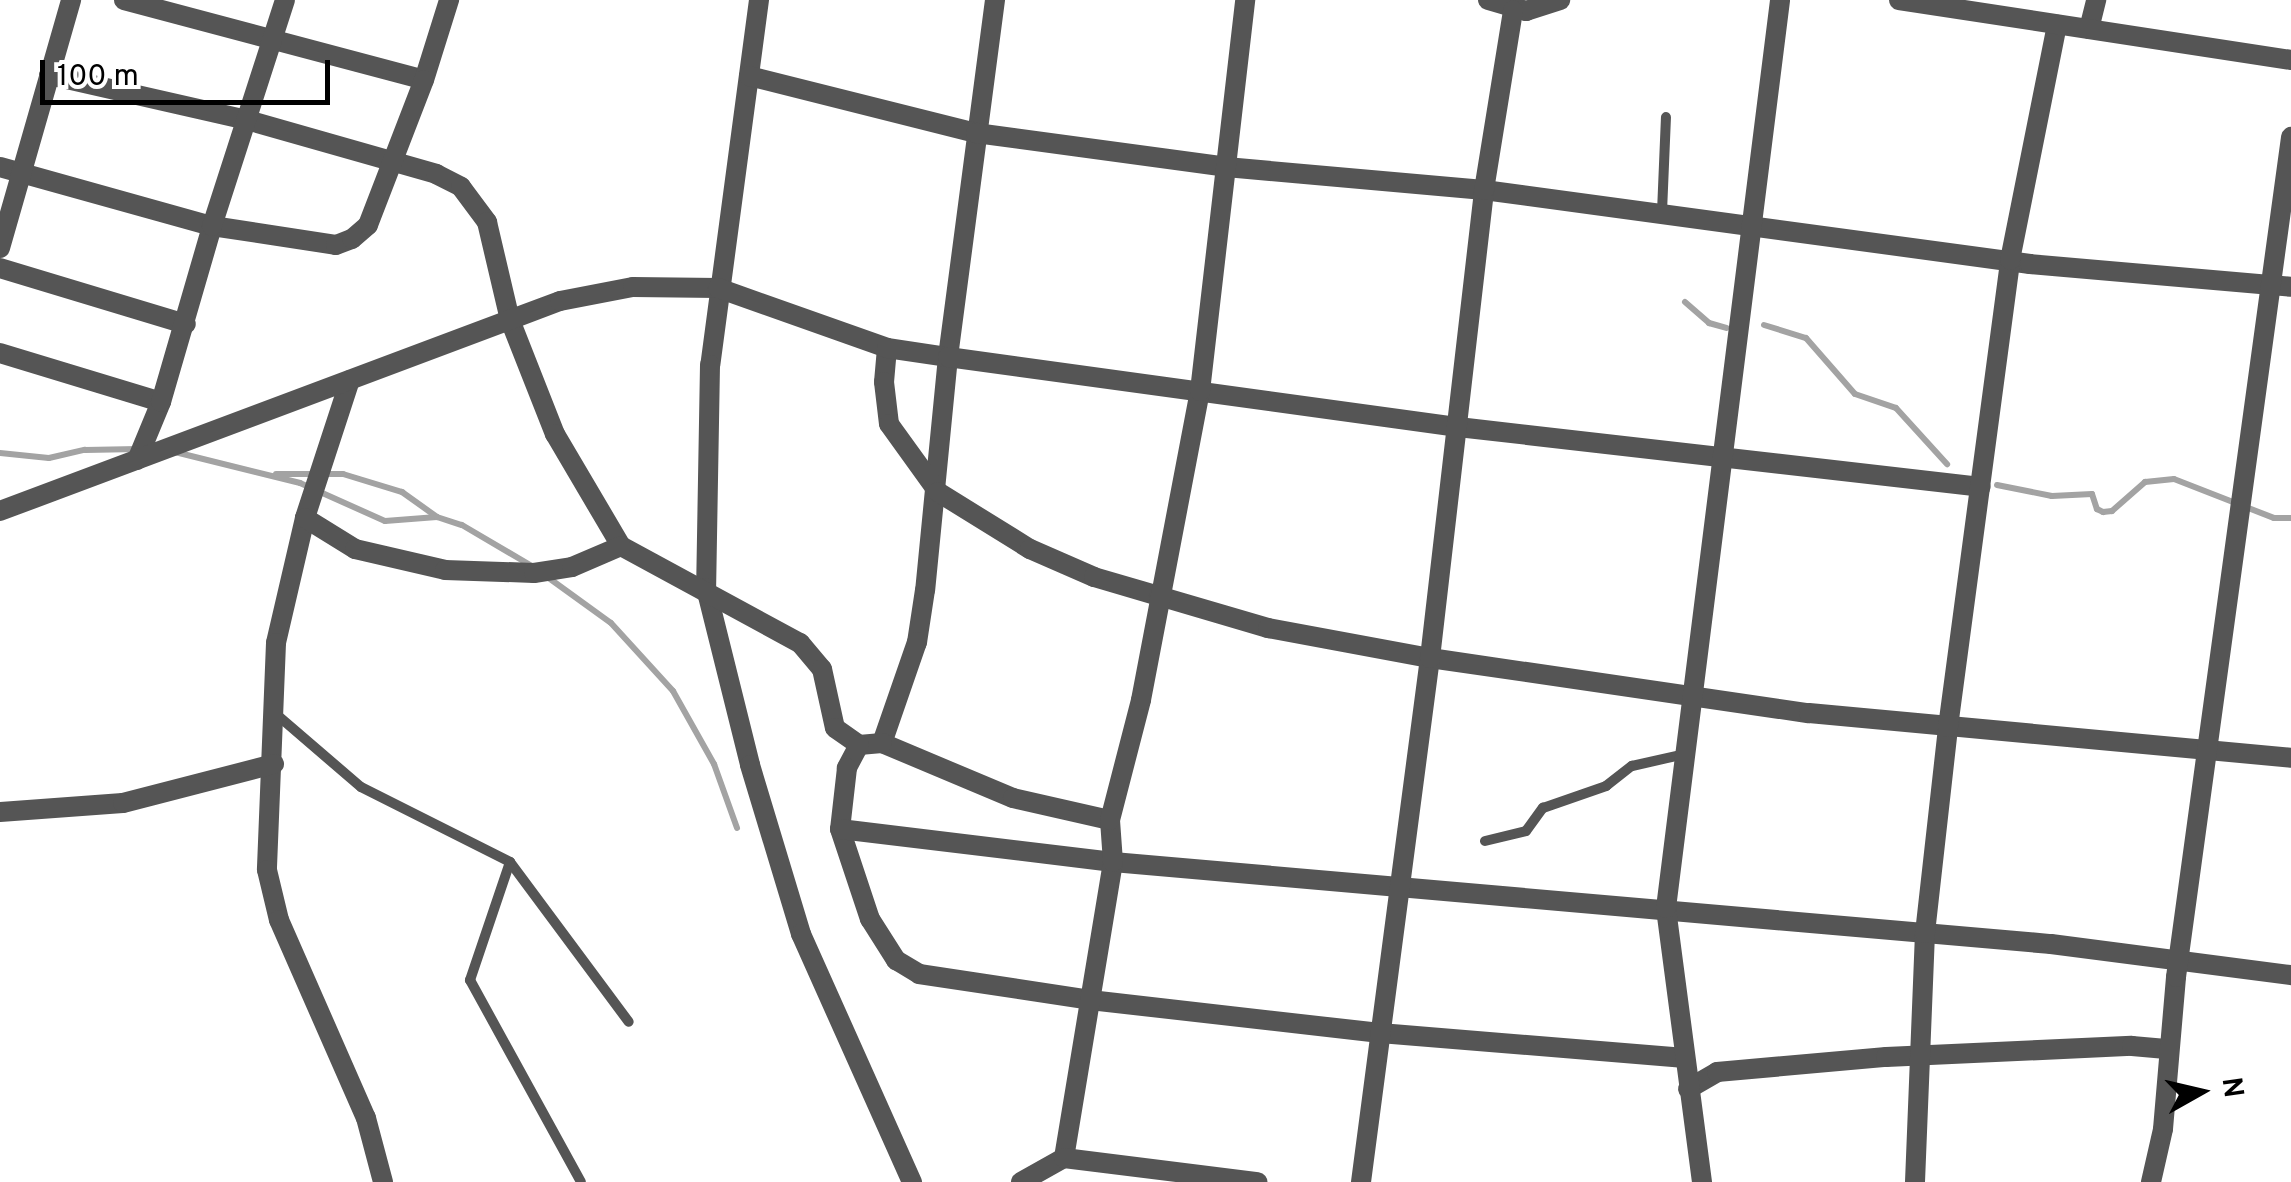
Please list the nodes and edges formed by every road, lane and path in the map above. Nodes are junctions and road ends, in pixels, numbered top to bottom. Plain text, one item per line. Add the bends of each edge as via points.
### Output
1 (71, 0) edge
2 (124, 0) edge
3 (285, 0) edge
4 (449, 0) edge
5 (759, 0) edge
6 (996, 0) edge
7 (1246, 0) edge
8 (1488, 0) edge
9 (1560, 0) edge
10 (1780, 0) edge
11 (1899, 0) edge
12 (2096, 0) edge
13 (1513, 10) junction
14 (2056, 24) junction
15 (2089, 29) junction
16 (272, 38) junction
17 (2291, 60) edge
18 (49, 75) junction
19 (749, 76) junction
20 (424, 80) junction
21 (1666, 117) dead end
22 (247, 120) junction
23 (976, 132) junction
24 (2291, 137) edge
25 (392, 162) junction
26 (1226, 167) junction
27 (10, 170) edge
28 (1484, 190) junction
29 (1662, 212) junction
30 (1754, 224) junction
31 (212, 226) junction
32 (0, 248) edge
33 (2010, 260) junction
34 (0, 268) edge
35 (2281, 286) edge
36 (718, 288) junction
37 (510, 320) junction
38 (186, 324) junction
39 (887, 348) junction
40 (0, 354) edge
41 (948, 357) junction
42 (350, 380) junction
43 (1200, 390) junction
44 (161, 402) junction
45 (1458, 427) junction
46 (1722, 455) junction
47 (137, 460) junction
48 (1981, 487) junction
49 (938, 492) junction
50 (0, 512) edge
51 (305, 518) junction
52 (621, 546) junction
53 (706, 588) junction
54 (1158, 596) junction
55 (1430, 658) junction
56 (1692, 695) junction
57 (274, 712) junction
58 (1948, 728) junction
59 (882, 742) junction
60 (859, 745) junction
61 (2206, 748) junction
62 (1688, 754) junction
63 (2291, 758) edge
64 (274, 764) junction
65 (0, 812) edge
66 (1110, 820) junction
67 (840, 829) junction
68 (1486, 841) dead end
69 (510, 862) junction
70 (1113, 862) junction
71 (1399, 888) junction
72 (1666, 908) junction
73 (1924, 934) junction
74 (2180, 960) junction
75 (2291, 975) edge
76 (1090, 1000) junction
77 (629, 1022) dead end
78 (1380, 1034) junction
79 (2169, 1049) junction
80 (1923, 1057) junction
81 (1685, 1061) junction
82 (1717, 1072) junction
83 (1688, 1089) junction
84 (1064, 1158) junction
85 (383, 1182) edge
86 (581, 1182) edge
87 (912, 1182) edge
88 (1021, 1182) edge
89 (1258, 1182) edge
90 (1361, 1182) edge
91 (1702, 1182) edge
92 (1915, 1182) edge
93 (2151, 1182) edge

1 - 18 street
2 - 16 street
3 - 16 street
4 - 20 street
5 - 19 street
6 - 23 street
7 - 26 street
8 - 13 street
9 - 13 street
10 - 30 street
11 - 14 street
12 - 15 street
13 - 28 street
14 - 15 street
14 - 33 street
15 - 17 street
16 - 20 street
16 - 22 street
18 - 22 street
18 - 27 street
19 - 23 street
19 - 36 street
20 - 25 street
21 - 29 lane
22 - 25 street
22 - 31 street
23 - 26 street
23 - 41 street
24 - 35 street
25 - 31 street via 368,225 336,245
25 - 37 street via 461,187 486,222
26 - 28 street
26 - 43 street
27 - 31 street
27 - 32 street
28 - 29 street
28 - 45 street
29 - 30 street
30 - 33 street
30 - 46 street
31 - 38 street
33 - 35 street
33 - 48 street
34 - 38 street
35 - 61 street
36 - 37 street via 633,287 560,301
36 - 39 street
36 - 53 street
37 - 42 street
37 - 52 street via 555,434
38 - 44 street
39 - 41 street
39 - 49 street via 889,424
40 - 44 street
41 - 43 street
41 - 49 street
42 - 47 street
42 - 51 street
43 - 45 street
43 - 54 street
44 - 47 street
45 - 46 street
45 - 55 street
46 - 48 street
46 - 56 street
47 - 50 street
48 - 58 street
49 - 54 street via 1030,549
49 - 59 street via 917,642
51 - 52 street via 355,549 445,570 534,573 572,567
51 - 57 street via 276,643
52 - 53 street
53 - 60 street via 814,654 835,728
53 - 87 street via 801,934
54 - 55 street via 1268,628
54 - 66 street via 1141,700
55 - 56 street
55 - 71 street
56 - 58 street
56 - 62 street
57 - 64 street
57 - 69 lane via 360,787
58 - 61 street
58 - 73 street
59 - 60 street
59 - 66 street via 1013,798
60 - 67 street via 847,768
61 - 63 street
61 - 74 street
62 - 68 lane via 1632,766 1606,786 1544,808 1526,831
62 - 72 street
64 - 65 street via 123,803
64 - 85 street via 267,870 279,920 366,1118
66 - 70 street
67 - 70 street
67 - 76 street via 870,919 896,960 919,974
69 - 77 lane
69 - 86 lane via 470,980
70 - 71 street
70 - 76 street
71 - 72 street
71 - 78 street
72 - 73 street
72 - 81 street
73 - 74 street
73 - 80 street
74 - 75 street
74 - 79 street
76 - 78 street
76 - 84 street
78 - 81 street
78 - 90 street
79 - 80 street
79 - 93 street via 2164,1129
80 - 82 street
80 - 92 street
81 - 82 street
81 - 83 street
82 - 83 street
83 - 91 street
84 - 88 street
84 - 89 street

